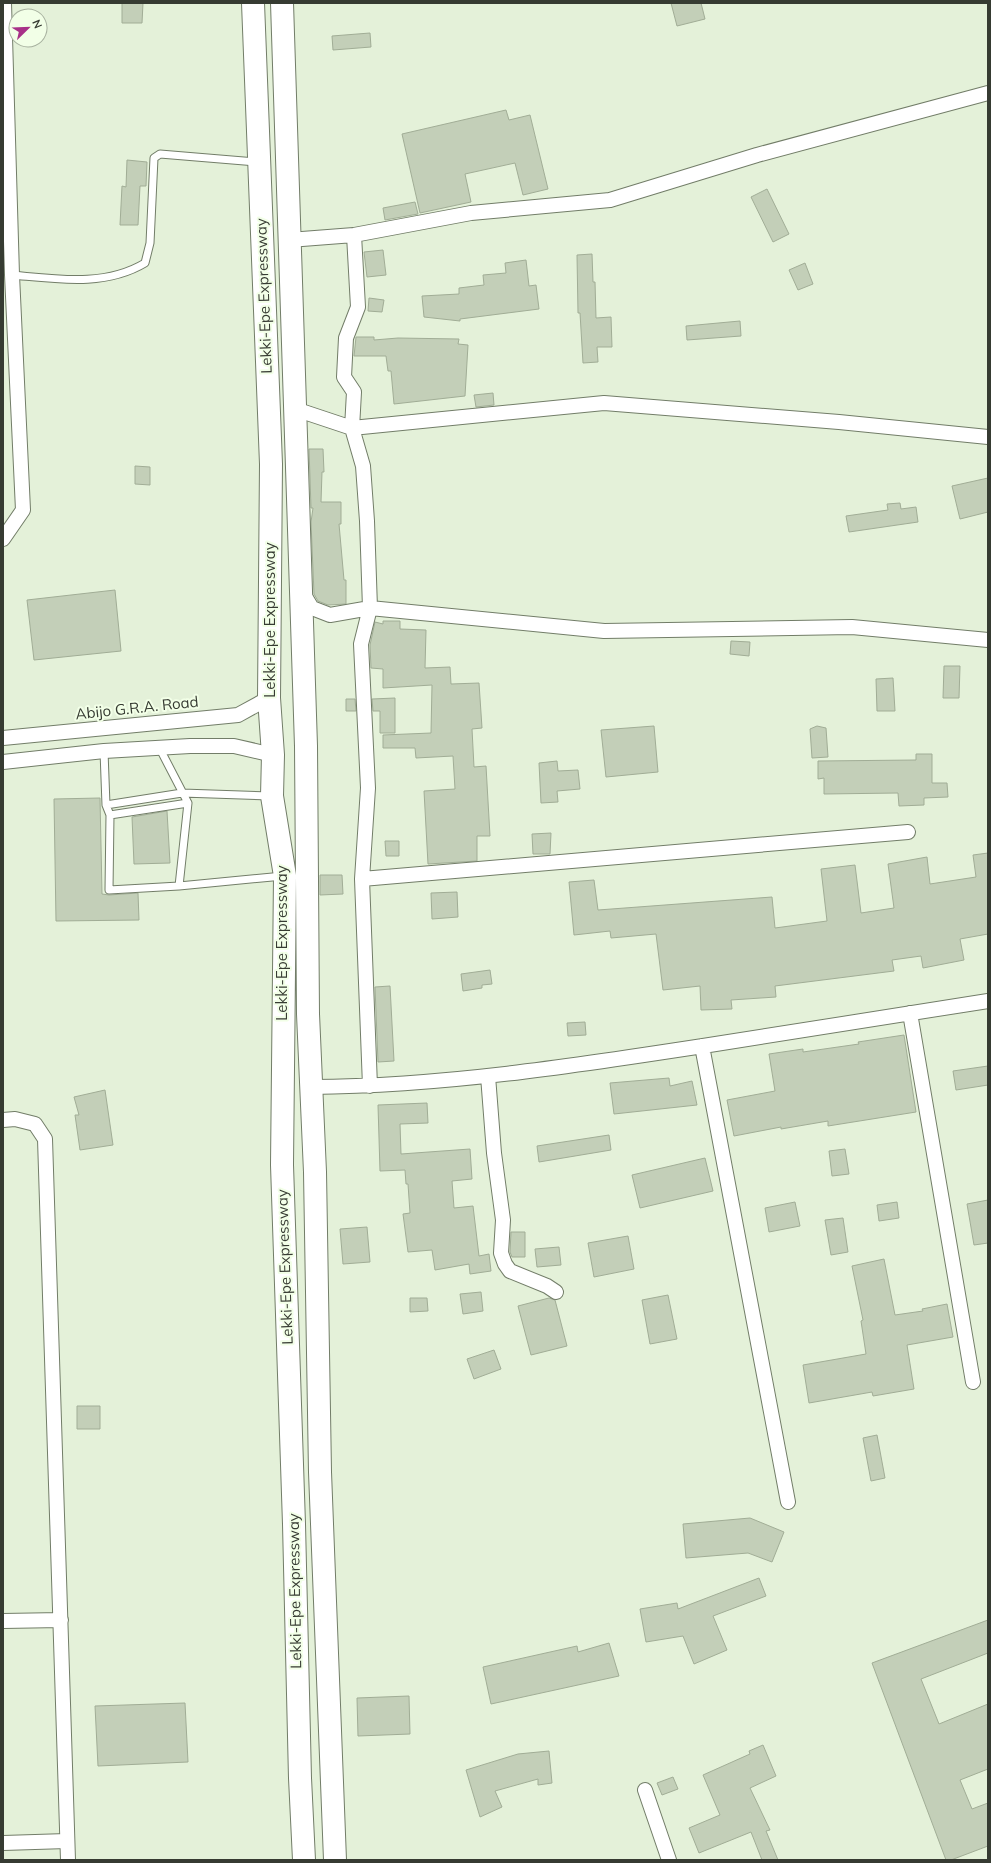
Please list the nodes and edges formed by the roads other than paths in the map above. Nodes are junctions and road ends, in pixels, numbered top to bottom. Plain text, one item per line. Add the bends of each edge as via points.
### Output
1 (4, 3) edge
2 (253, 3) edge
3 (282, 3) edge
4 (988, 93) edge
5 (259, 162) junction
6 (354, 235) junction
7 (289, 240) junction
8 (12, 275) junction
9 (295, 409) junction
10 (352, 428) junction
11 (988, 437) edge
12 (3, 539) edge
13 (300, 589) junction
14 (370, 608) junction
15 (988, 640) edge
16 (269, 698) junction
17 (3, 738) edge
18 (160, 749) junction
19 (104, 750) junction
20 (273, 755) junction
21 (3, 762) edge
22 (182, 792) junction
23 (272, 796) junction
24 (188, 803) junction
25 (106, 805) junction
26 (110, 815) junction
27 (908, 832) dead end
28 (285, 876) junction
29 (362, 879) junction
30 (179, 886) junction
31 (988, 1001) edge
32 (910, 1013) junction
33 (702, 1046) junction
34 (488, 1076) junction
35 (370, 1086) junction
36 (311, 1087) junction
37 (3, 1120) edge
38 (556, 1292) dead end
39 (973, 1382) dead end
40 (788, 1502) dead end
41 (323, 1523) junction
42 (294, 1524) junction
43 (3, 1620) edge
44 (61, 1620) junction
45 (645, 1790) dead end
46 (67, 1841) junction
47 (3, 1843) edge
48 (68, 1860) edge
49 (304, 1860) edge
50 (337, 1860) edge
51 (669, 1860) edge

1 - 8 street
2 - 5 highway, Lekki-Epe Expressway
3 - 7 highway, Lekki-Epe Expressway
4 - 6 street via 757,155 610,200 471,213
5 - 8 lane via 160,154 154,158 150,243 145,263 134,270 79,280
5 - 16 highway, Lekki-Epe Expressway via 271,464
6 - 7 street
6 - 10 street via 358,307 346,338 344,377 354,392
7 - 9 highway, Lekki-Epe Expressway
8 - 12 street via 22,510
9 - 10 street
9 - 13 highway, Lekki-Epe Expressway
10 - 11 street via 604,403
10 - 14 street via 363,466
13 - 14 street via 312,608 330,615
13 - 36 highway, Lekki-Epe Expressway via 306,746
14 - 15 street via 604,631 852,627
14 - 29 street via 361,644 368,788
16 - 17 street, Abijo G.R.A. Road via 238,715
16 - 20 highway, Lekki-Epe Expressway
18 - 19 street
18 - 20 street via 234,746
18 - 22 lane
19 - 21 street
19 - 25 lane
20 - 23 highway, Lekki-Epe Expressway
22 - 23 lane
22 - 24 lane
22 - 25 lane
23 - 28 highway, Lekki-Epe Expressway
24 - 26 lane
24 - 30 lane
25 - 26 lane
26 - 30 lane via 109,890
27 - 29 street
28 - 30 lane
28 - 42 highway, Lekki-Epe Expressway via 282,1165
29 - 35 street
31 - 32 street
32 - 33 street
32 - 39 street
33 - 34 street via 580,1066
33 - 40 street
34 - 35 street
34 - 38 street via 502,1220 501,1253 510,1271
35 - 36 street
36 - 41 highway, Lekki-Epe Expressway
37 - 44 street via 15,1119 35,1124 45,1139
41 - 42 highway
41 - 50 highway, Lekki-Epe Expressway
42 - 49 highway, Lekki-Epe Expressway
43 - 44 street
44 - 46 street
45 - 51 street
46 - 47 street
46 - 48 street

